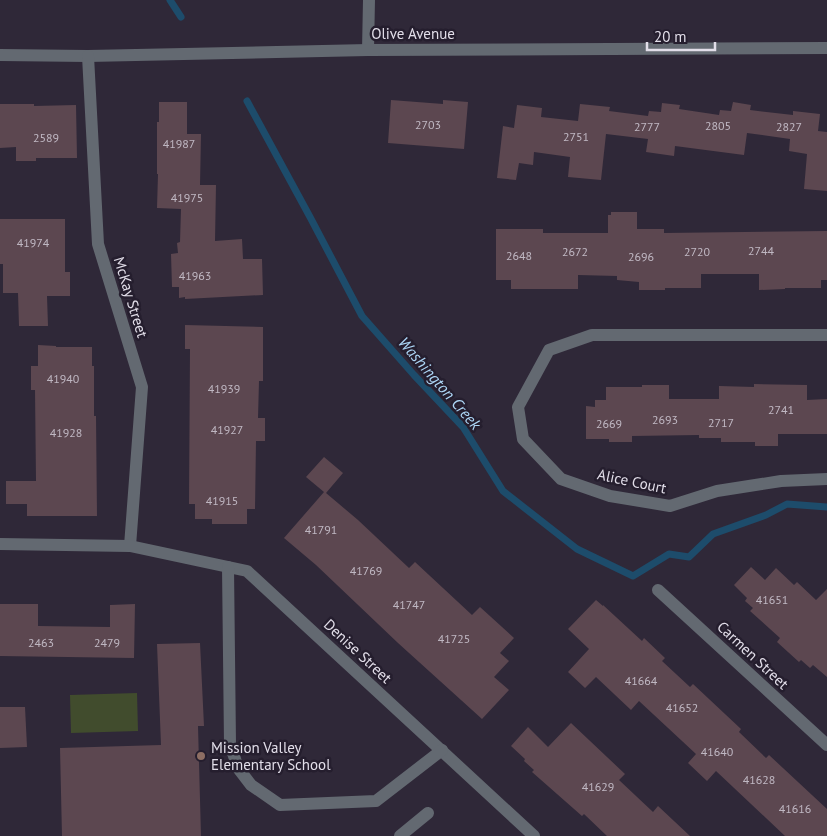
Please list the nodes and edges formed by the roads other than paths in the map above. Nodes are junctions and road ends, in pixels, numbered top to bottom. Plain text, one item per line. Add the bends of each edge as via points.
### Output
1 (369, 0) edge
2 (827, 48) edge
3 (368, 50) junction
4 (0, 56) edge
5 (88, 56) junction
6 (827, 336) edge
7 (827, 479) edge
8 (0, 544) edge
9 (130, 546) junction
10 (228, 567) junction
11 (658, 590) dead end
12 (827, 745) edge
13 (442, 750) junction
14 (428, 813) dead end
15 (400, 836) edge
16 (534, 836) edge

1 - 3 street
2 - 3 street, Olive Avenue
3 - 5 street, Olive Avenue
4 - 5 street, Olive Avenue
5 - 9 street, McKay Street via 98,244 142,387
6 - 7 street, Alice Court via 592,335 549,350 518,407 523,439 561,479 610,496 670,506 717,491 781,481
8 - 9 street, Denise Street
9 - 10 street, Denise Street
10 - 13 street, Denise Street via 247,571
10 - 13 street via 230,744 238,768 251,785 280,805 376,802
11 - 12 street, Carmen Street
13 - 16 street, Denise Street
14 - 15 street

